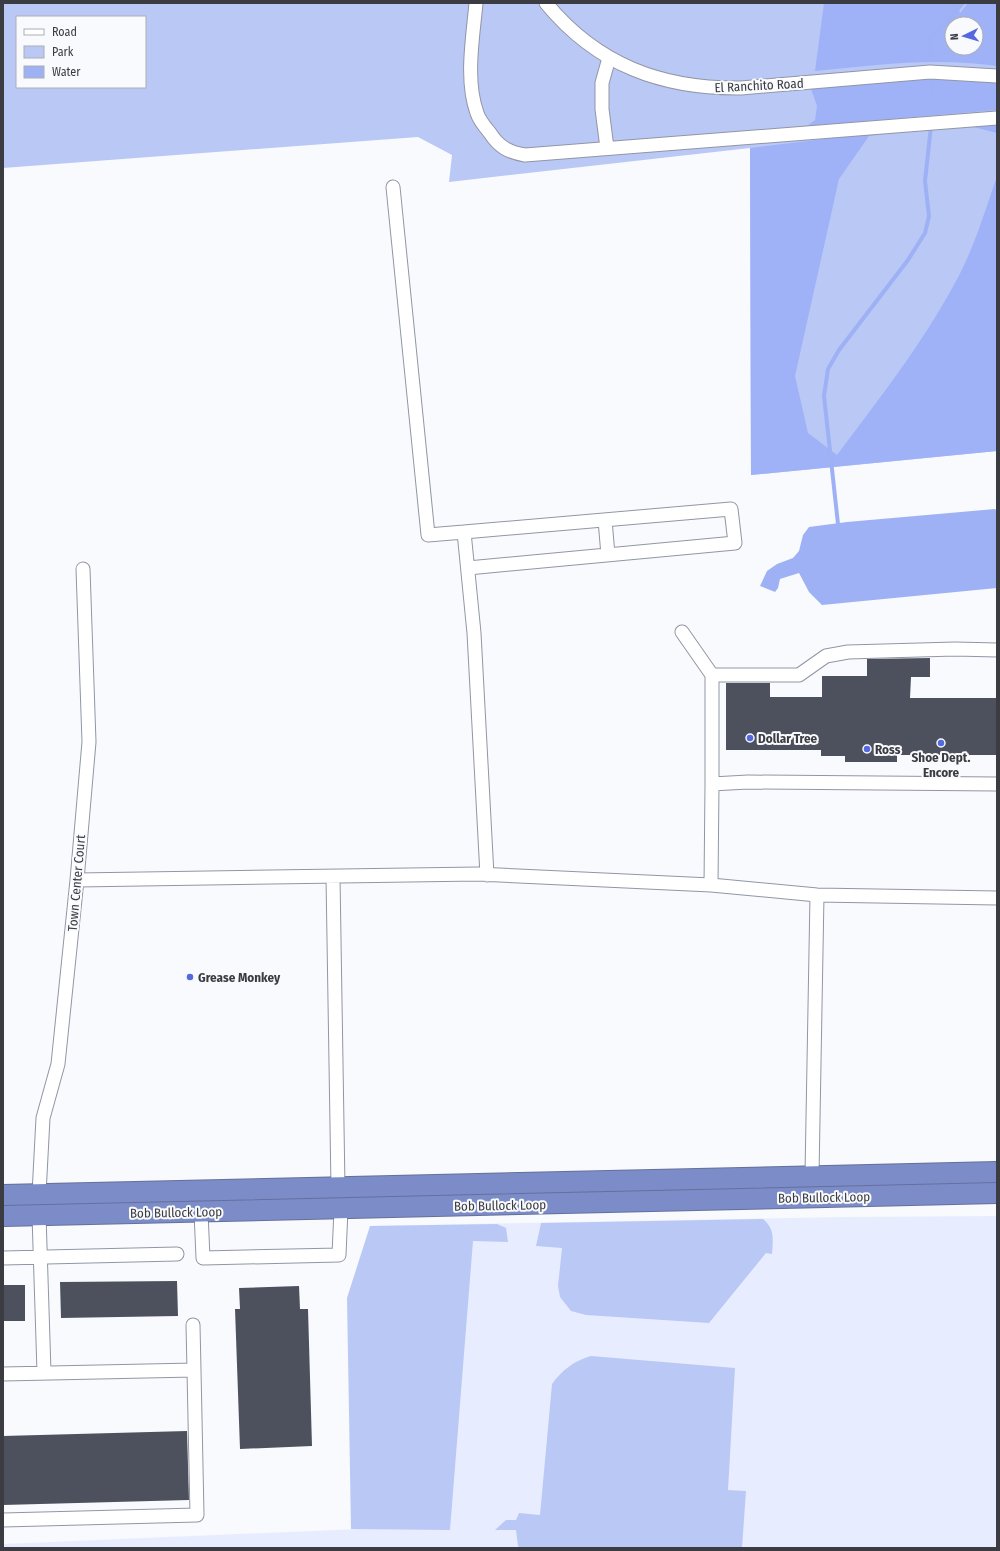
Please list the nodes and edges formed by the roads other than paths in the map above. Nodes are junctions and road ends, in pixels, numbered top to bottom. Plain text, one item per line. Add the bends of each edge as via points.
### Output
1 (476, 3) edge
2 (546, 3) edge
3 (609, 58) junction
4 (997, 76) edge
5 (997, 118) edge
6 (607, 148) junction
7 (393, 187) dead end
8 (605, 520) junction
9 (464, 532) junction
10 (608, 555) junction
11 (468, 568) junction
12 (83, 569) dead end
13 (682, 632) dead end
14 (997, 650) edge
15 (712, 675) junction
16 (712, 784) junction
17 (997, 784) edge
18 (487, 875) junction
19 (333, 877) junction
20 (77, 880) junction
21 (711, 885) junction
22 (817, 895) junction
23 (997, 898) edge
24 (997, 1172) edge
25 (812, 1175) junction
26 (458, 1185) junction
27 (338, 1187) junction
28 (997, 1193) edge
29 (39, 1194) junction
30 (3, 1195) edge
31 (341, 1209) junction
32 (236, 1211) junction
33 (201, 1212) junction
34 (39, 1215) junction
35 (3, 1216) edge
36 (177, 1254) dead end
37 (3, 1258) edge
38 (40, 1258) junction
39 (193, 1325) dead end
40 (194, 1370) junction
41 (44, 1372) junction
42 (3, 1374) edge
43 (3, 1520) edge

1 - 6 street via 472,91 477,113 498,144 514,153 525,155
2 - 3 street, El Ranchito Road via 577,36
3 - 4 street, El Ranchito Road via 656,77 715,88 930,72
3 - 6 street via 602,82 602,109
5 - 6 street
7 - 9 street via 428,535
8 - 9 street
8 - 10 street
8 - 10 street via 730,509 735,543
9 - 11 street
10 - 11 street
11 - 18 street
12 - 20 street, Town Center Court via 89,742
13 - 15 street
14 - 15 street via 848,652 826,656 799,675
15 - 16 street
16 - 17 street
16 - 21 street
18 - 19 street via 392,874
18 - 21 street
19 - 20 street
19 - 27 street
20 - 29 street, Town Center Court via 58,1064 43,1118
21 - 22 street
22 - 23 street
22 - 25 street
24 - 25 highway, Bob Bullock Loop
25 - 26 highway, Bob Bullock Loop
26 - 27 highway, Bob Bullock Loop
26 - 31 highway via 387,1196 354,1198 347,1201
27 - 29 highway, Bob Bullock Loop
27 - 32 highway via 324,1198 264,1201
28 - 31 highway, Bob Bullock Loop
29 - 30 highway, Bob Bullock Loop
31 - 32 highway, Bob Bullock Loop
31 - 33 street via 339,1255 203,1258
32 - 33 highway, Bob Bullock Loop
33 - 34 highway, Bob Bullock Loop
34 - 35 highway, Bob Bullock Loop
34 - 38 street
36 - 38 street
37 - 38 street
38 - 41 street
39 - 40 street
40 - 41 street
40 - 43 street via 197,1515
41 - 42 street

